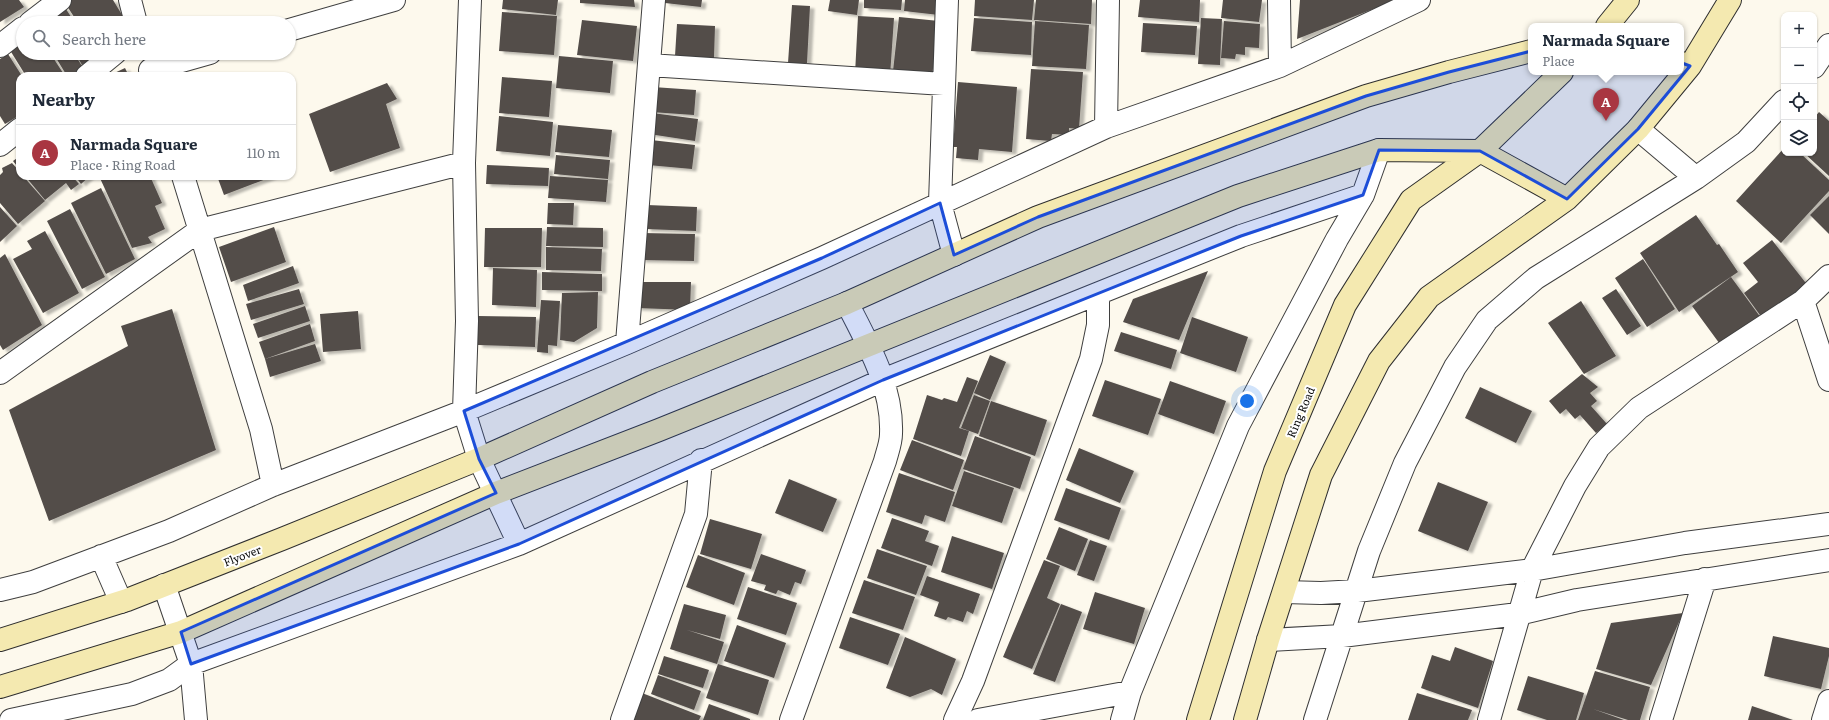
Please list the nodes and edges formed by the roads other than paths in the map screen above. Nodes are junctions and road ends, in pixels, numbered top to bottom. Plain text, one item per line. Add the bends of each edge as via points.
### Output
1 (60, 0) edge
2 (130, 0) edge
3 (394, 0) edge
4 (470, 0) edge
5 (654, 0) edge
6 (947, 0) edge
7 (1108, 0) edge
8 (1279, 0) edge
9 (1419, 0) edge
10 (1628, 0) edge
11 (1730, 0) edge
12 (39, 16) edge
13 (134, 16) edge
14 (1609, 23) edge
15 (296, 28) edge
16 (16, 33) edge
17 (1829, 45) edge
18 (0, 46) edge
19 (1528, 52) edge
20 (106, 60) edge
21 (177, 60) edge
22 (1817, 63) edge
23 (1685, 64) edge
24 (649, 65) junction
25 (149, 66) edge
26 (1280, 66) junction
27 (92, 72) edge
28 (1559, 75) edge
29 (1677, 75) edge
30 (944, 84) junction
31 (1781, 104) edge
32 (1106, 127) junction
33 (1638, 129) junction
34 (16, 132) edge
35 (0, 145) edge
36 (1379, 150) junction
37 (1480, 151) junction
38 (464, 163) junction
39 (1696, 178) junction
40 (184, 180) edge
41 (1363, 195) junction
42 (1567, 199) junction
43 (940, 203) junction
44 (200, 230) junction
45 (954, 255) junction
46 (1829, 276) edge
47 (1098, 294) junction
48 (1803, 300) junction
49 (847, 303) junction
50 (627, 343) junction
51 (869, 345) junction
52 (0, 373) edge
53 (883, 380) junction
54 (1829, 380) edge
55 (464, 411) junction
56 (479, 459) junction
57 (701, 460) junction
58 (273, 486) junction
59 (496, 494) junction
60 (1829, 524) edge
61 (519, 544) junction
62 (101, 556) junction
63 (1829, 560) edge
64 (1532, 570) junction
65 (1704, 580) junction
66 (164, 585) junction
67 (0, 590) edge
68 (1357, 591) junction
69 (1284, 592) junction
70 (121, 602) junction
71 (1518, 614) junction
72 (181, 632) junction
73 (1342, 636) junction
74 (0, 640) edge
75 (1268, 640) junction
76 (190, 664) junction
77 (0, 687) edge
78 (1130, 692) junction
79 (1829, 701) edge
80 (11, 720) edge
81 (196, 720) edge
82 (622, 720) edge
83 (791, 720) edge
84 (955, 720) edge
85 (978, 720) edge
86 (1122, 720) edge
87 (1198, 720) edge
88 (1245, 720) edge
89 (1315, 720) edge
90 (1488, 720) edge
91 (1661, 720) edge
92 (1823, 720) edge

1 - 12 street
2 - 13 street
3 - 15 street
4 - 38 street
5 - 24 street
6 - 30 street
7 - 32 street
8 - 26 street
9 - 26 street
10 - 14 main road
11 - 23 main road
16 - 18 street
17 - 22 street
19 - 45 main road, Flyover via 1366,96 1038,217
20 - 27 street
21 - 25 street
24 - 30 street
24 - 50 street
26 - 32 street
28 - 37 main road, Ring Road
29 - 33 main road
30 - 43 street
31 - 39 street via 1746,142
32 - 43 street
33 - 39 street
33 - 42 main road
34 - 35 street
36 - 37 main road
36 - 41 street
36 - 51 main road via 1238,196
37 - 42 main road
37 - 87 main road, Ring Road via 1411,200 1345,304 1275,471
38 - 44 street
38 - 55 street via 467,321
39 - 68 street via 1536,278 1487,320 1455,367 1405,463 1369,552
40 - 44 street
41 - 47 street via 1241,236
41 - 78 street via 1336,239 1238,426
42 - 69 main road via 1429,297 1379,361 1321,475
43 - 45 street
43 - 50 street via 822,258
44 - 52 street
44 - 58 street via 261,429
45 - 49 main road, Flyover
46 - 48 street
47 - 53 street
47 - 84 street via 1098,325 1091,359 973,681
48 - 54 street
48 - 64 street via 1639,408 1599,447 1575,486
49 - 51 street
49 - 56 main road, Flyover via 652,382
50 - 55 street
51 - 53 street
51 - 59 main road
53 - 57 street
53 - 83 street via 890,410 891,435 885,461
55 - 56 street
55 - 58 street
56 - 59 street
56 - 66 main road, Flyover
57 - 61 street
57 - 82 street via 696,514
58 - 62 street via 169,531
59 - 61 street
59 - 72 main road
60 - 64 street via 1685,543
61 - 76 street
62 - 67 street via 33,582
62 - 70 street
63 - 65 street
64 - 68 street
64 - 71 street
65 - 71 street via 1577,600
65 - 91 street
66 - 70 main road, Flyover
66 - 72 street
68 - 69 street
68 - 73 street
69 - 75 main road
70 - 74 main road, Flyover
71 - 73 street
71 - 90 street
72 - 76 street
72 - 77 main road
73 - 75 street
73 - 89 street
75 - 88 main road
76 - 80 street via 169,680 132,694
76 - 81 street
78 - 85 street
78 - 86 street
79 - 92 street

